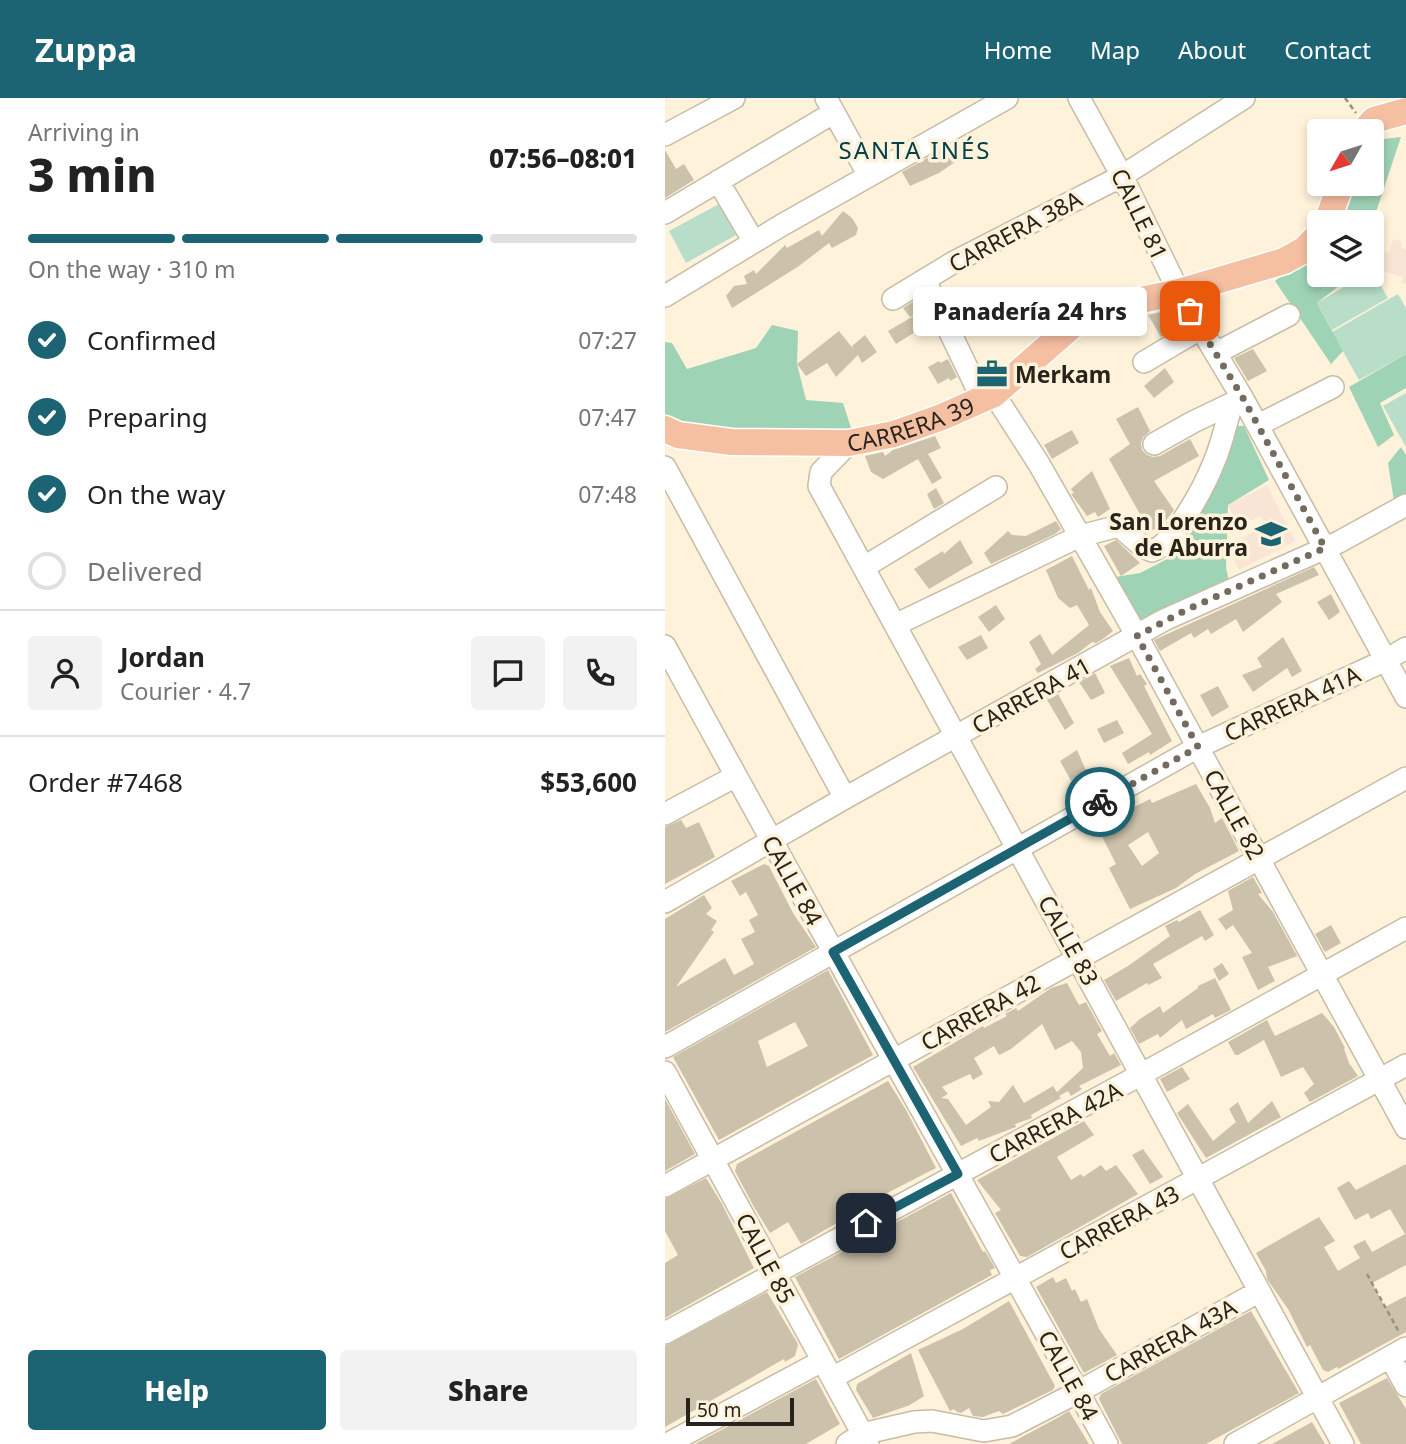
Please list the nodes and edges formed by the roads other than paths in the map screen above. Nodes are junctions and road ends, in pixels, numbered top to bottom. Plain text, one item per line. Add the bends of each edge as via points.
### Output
1 (734, 98) edge
2 (1007, 98) edge
3 (1079, 98) edge
4 (1244, 98) edge
5 (829, 105) edge
6 (1406, 111) edge
7 (1378, 119) edge
8 (665, 135) edge
9 (869, 176) junction
10 (1122, 176) junction
11 (718, 181) junction
12 (665, 213) edge
13 (754, 242) junction
14 (1307, 247) edge
15 (925, 280) junction
16 (1179, 292) junction
17 (665, 296) edge
18 (893, 299) dead end
19 (1289, 315) dead end
20 (1201, 329) junction
21 (1216, 353) junction
22 (1144, 362) dead end
23 (1332, 387) dead end
24 (988, 396) junction
25 (1237, 401) junction
26 (1258, 425) junction
27 (665, 429) edge
28 (849, 443) junction
29 (1154, 444) dead end
30 (665, 467) edge
31 (996, 487) dead end
32 (1406, 505) edge
33 (1080, 536) junction
34 (1325, 548) junction
35 (864, 568) junction
36 (895, 625) junction
37 (1137, 636) junction
38 (665, 646) edge
39 (1406, 648) edge
40 (1386, 660) junction
41 (1406, 697) edge
42 (957, 737) junction
43 (1198, 747) junction
44 (736, 776) junction
45 (1406, 778) edge
46 (845, 798) junction
47 (665, 814) edge
48 (772, 842) junction
49 (1018, 848) junction
50 (1259, 858) junction
51 (665, 902) edge
52 (1406, 928) edge
53 (833, 952) junction
54 (1078, 958) junction
55 (1322, 974) junction
56 (665, 1047) edge
57 (894, 1060) junction
58 (1406, 1065) edge
59 (665, 1072) edge
60 (1142, 1074) junction
61 (1380, 1079) junction
62 (1406, 1128) edge
63 (713, 1160) junction
64 (958, 1174) junction
65 (1197, 1180) junction
66 (665, 1186) edge
67 (775, 1273) junction
68 (1016, 1277) junction
69 (1258, 1292) junction
70 (665, 1332) edge
71 (1399, 1346) edge
72 (827, 1370) junction
73 (1406, 1386) edge
74 (1078, 1392) junction
75 (1317, 1397) junction
76 (859, 1440) edge
77 (667, 1444) edge
78 (1107, 1444) edge
79 (1235, 1444) edge
80 (1343, 1444) edge

1 - 8 street
2 - 9 street
3 - 10 street, CALLE 81
4 - 10 street, CARRERA 38A
5 - 9 street
5 - 11 street
6 - 7 main road
9 - 13 street
10 - 15 street, CARRERA 38A
10 - 16 street, CALLE 81
11 - 12 street
11 - 13 street
13 - 17 street
14 - 16 main road, CARRERA 39 via 1284,261
15 - 18 street, CARRERA 38A
15 - 24 street, CALLE 82
16 - 20 street, CALLE 81
16 - 24 main road, CARRERA 39 via 1090,314
19 - 21 street
20 - 21 street, CALLE 81
20 - 22 street
21 - 25 street, CALLE 81
23 - 26 street
24 - 28 main road, CARRERA 39 via 894,434
24 - 33 street, CALLE 82 via 1039,464
25 - 26 street, CALLE 81
25 - 29 street
25 - 33 street via 1215,462 1189,511 1161,548 1143,547 1119,526
26 - 34 street, CALLE 81
27 - 28 main road, CARRERA 39 via 731,442
28 - 35 street, CALLE 83 via 821,472 819,486
30 - 46 street
31 - 35 street
32 - 34 street, CARRERA 41
33 - 36 street
33 - 37 street, CALLE 82
34 - 37 street, CARRERA 41
34 - 40 street, CALLE 81
35 - 36 street, CALLE 83
36 - 42 street, CALLE 83
37 - 42 street, CARRERA 41
37 - 43 street, CALLE 82
38 - 44 street, CALLE 84
39 - 40 street, CARRERA 41A
40 - 41 street, CALLE 81
40 - 43 street, CARRERA 41A
42 - 46 street, CARRERA 41
42 - 49 street, CALLE 83
43 - 49 street, CARRERA 41A
43 - 50 street, CALLE 82
44 - 47 street
44 - 48 street, CALLE 84
45 - 50 street, CARRERA 42
46 - 48 street, CARRERA 41
48 - 51 street, CARRERA 41
48 - 53 street, CALLE 84
49 - 53 street, CARRERA 41A
49 - 54 street, CALLE 83
50 - 54 street, CARRERA 42
50 - 55 street, CALLE 82
52 - 55 street, CARRERA 42A
53 - 56 street, CARRERA 41A
53 - 57 street, CALLE 84
54 - 57 street, CARRERA 42
54 - 60 street, CALLE 83
55 - 60 street, CARRERA 42A
55 - 61 street, CALLE 82
57 - 63 street, CARRERA 42
57 - 64 street, CALLE 84
58 - 61 street, CARRERA 43
59 - 63 street, CALLE 85
60 - 64 street, CARRERA 42A
60 - 65 street, CALLE 83
61 - 62 street, CALLE 82
61 - 65 street, CARRERA 43
63 - 66 street, CARRERA 42
63 - 67 street, CALLE 85
64 - 67 street, CARRERA 42A
64 - 68 street, CALLE 84
65 - 68 street, CARRERA 43
65 - 69 street, CALLE 83
67 - 70 street, CARRERA 42A
67 - 72 street, CALLE 85
68 - 72 street, CARRERA 43
68 - 74 street, CALLE 84
69 - 74 street, CARRERA 43A
69 - 75 street, CALLE 83
71 - 73 street
71 - 75 street
72 - 76 street, CALLE 85
72 - 77 street, CARRERA 43
74 - 76 street, CARRERA 43A via 1000,1430 914,1422
74 - 78 street, CALLE 84
75 - 79 street
75 - 80 street, CALLE 83

